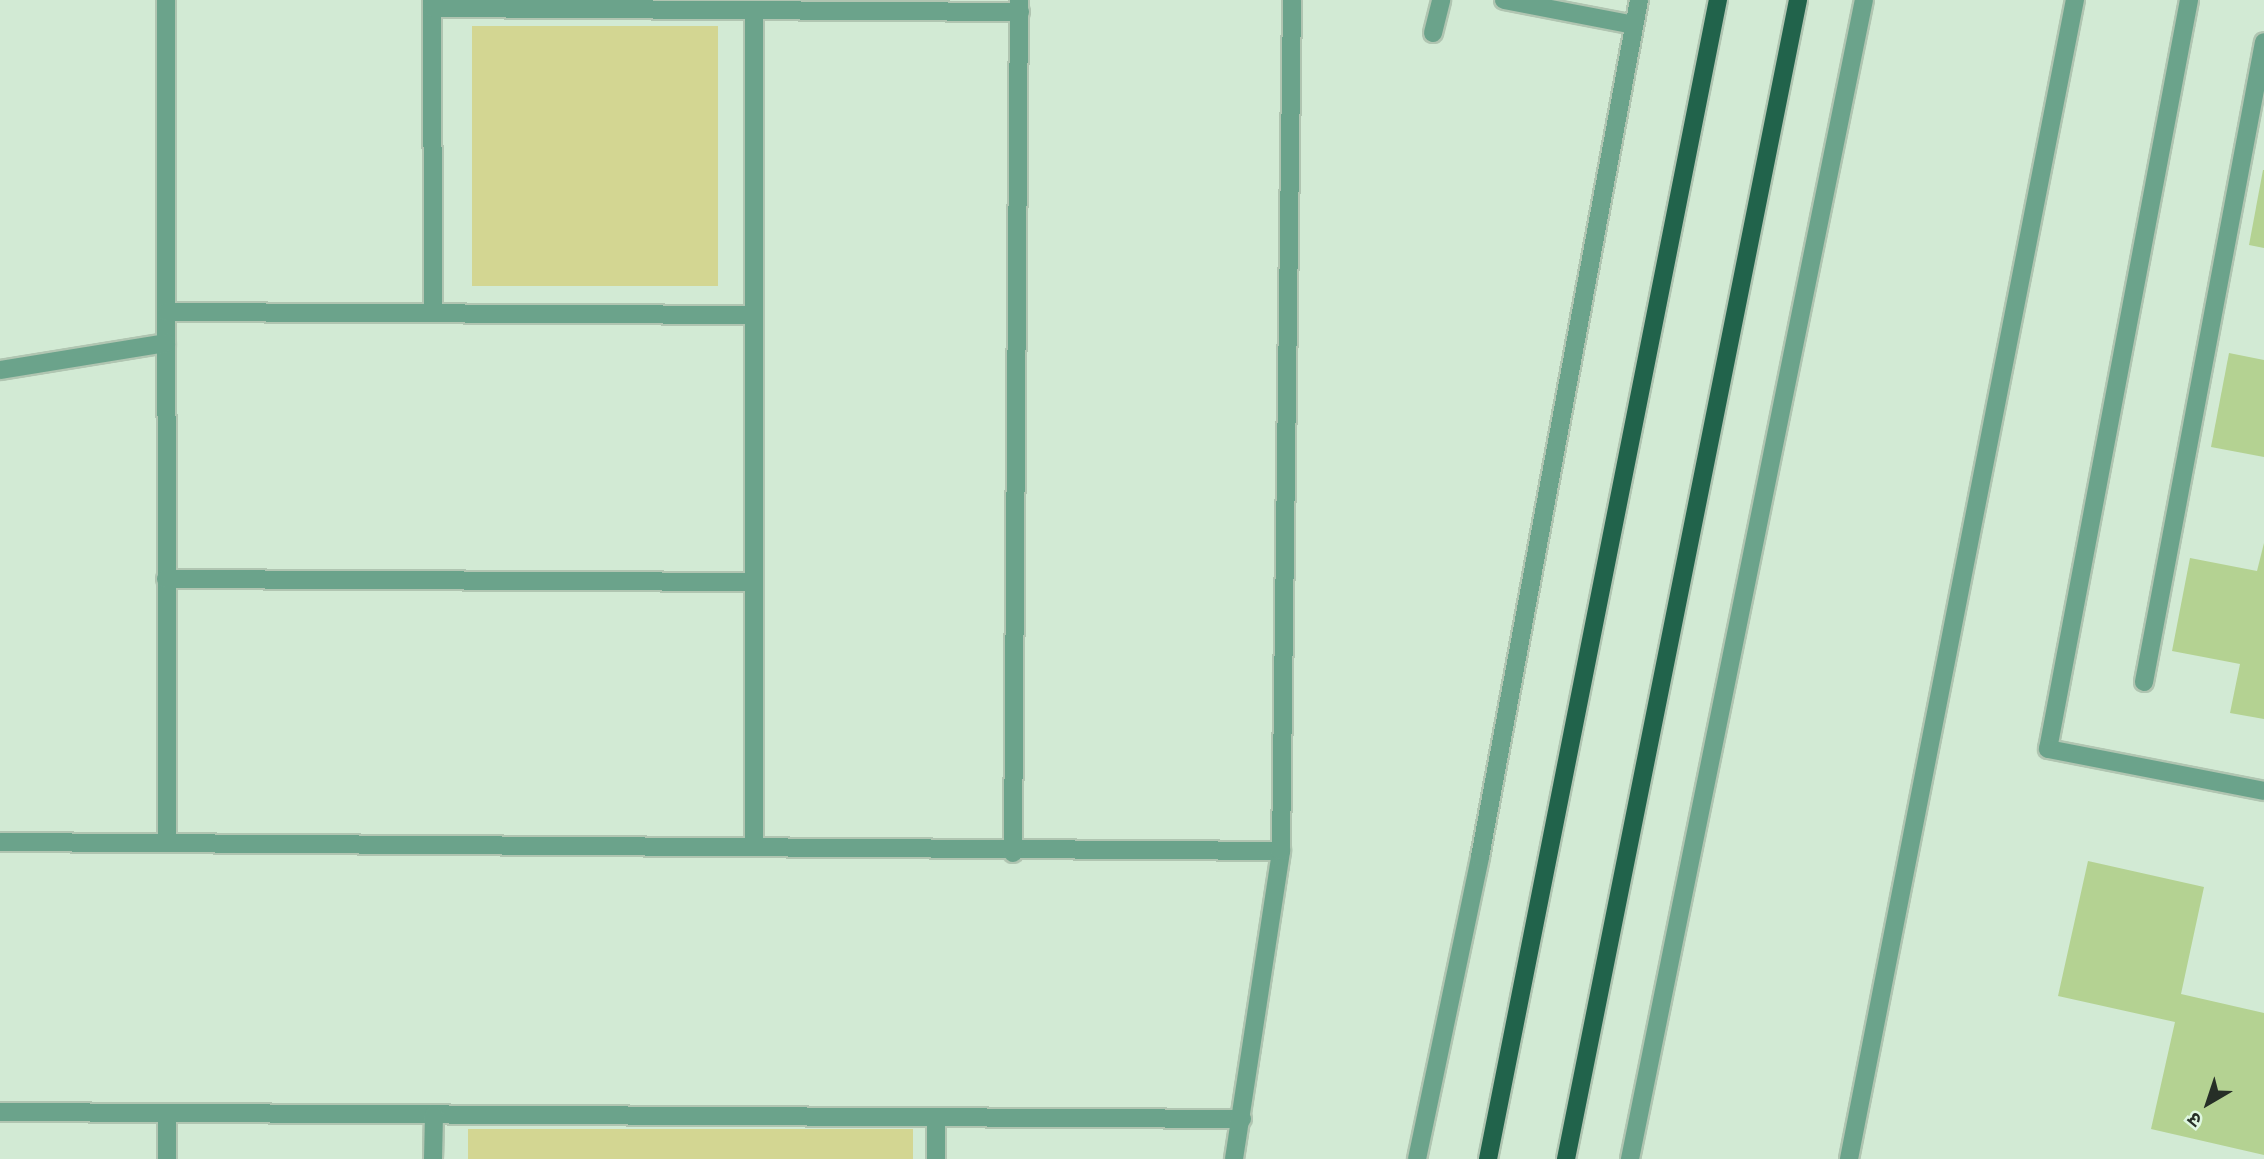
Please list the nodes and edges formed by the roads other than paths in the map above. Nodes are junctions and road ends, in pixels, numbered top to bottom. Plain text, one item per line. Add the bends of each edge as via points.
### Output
1 (166, 0) edge
2 (1292, 0) edge
3 (1441, 0) edge
4 (1504, 0) edge
5 (1639, 0) edge
6 (1718, 0) edge
7 (1798, 0) edge
8 (1864, 0) edge
9 (2075, 0) edge
10 (2189, 0) edge
11 (432, 4) edge
12 (1019, 6) edge
13 (754, 10) junction
14 (1634, 25) junction
15 (1433, 33) dead end
16 (2264, 42) edge
17 (167, 312) junction
18 (433, 313) junction
19 (754, 315) junction
20 (166, 343) junction
21 (0, 370) edge
22 (166, 579) junction
23 (754, 582) junction
24 (2144, 682) dead end
25 (2264, 791) edge
26 (0, 842) edge
27 (167, 842) junction
28 (754, 845) junction
29 (1281, 851) junction
30 (1013, 853) junction
31 (0, 1112) edge
32 (167, 1113) junction
33 (433, 1115) junction
34 (936, 1117) junction
35 (1242, 1119) junction
36 (167, 1159) edge
37 (433, 1159) edge
38 (936, 1159) edge
39 (1234, 1159) edge
40 (1417, 1159) edge
41 (1488, 1159) edge
42 (1566, 1159) edge
43 (1630, 1159) edge
44 (1849, 1159) edge

1 - 17 street
2 - 29 street
3 - 15 street
4 - 14 street
5 - 14 street
6 - 41 main road
7 - 42 main road
8 - 43 street
9 - 44 street
10 - 25 street via 2048,749
11 - 13 street
11 - 18 street
12 - 13 street
12 - 30 street
13 - 19 street
14 - 40 street via 1517,664
16 - 24 street
17 - 18 street
17 - 20 street
18 - 19 street
19 - 23 street
20 - 21 street
20 - 22 street
22 - 23 street
22 - 27 street
23 - 28 street
26 - 27 street
27 - 28 street
28 - 30 street
29 - 30 street
29 - 35 street
31 - 32 street
32 - 33 street
32 - 36 street
33 - 34 street
33 - 37 street
34 - 35 street
34 - 38 street
35 - 39 street

